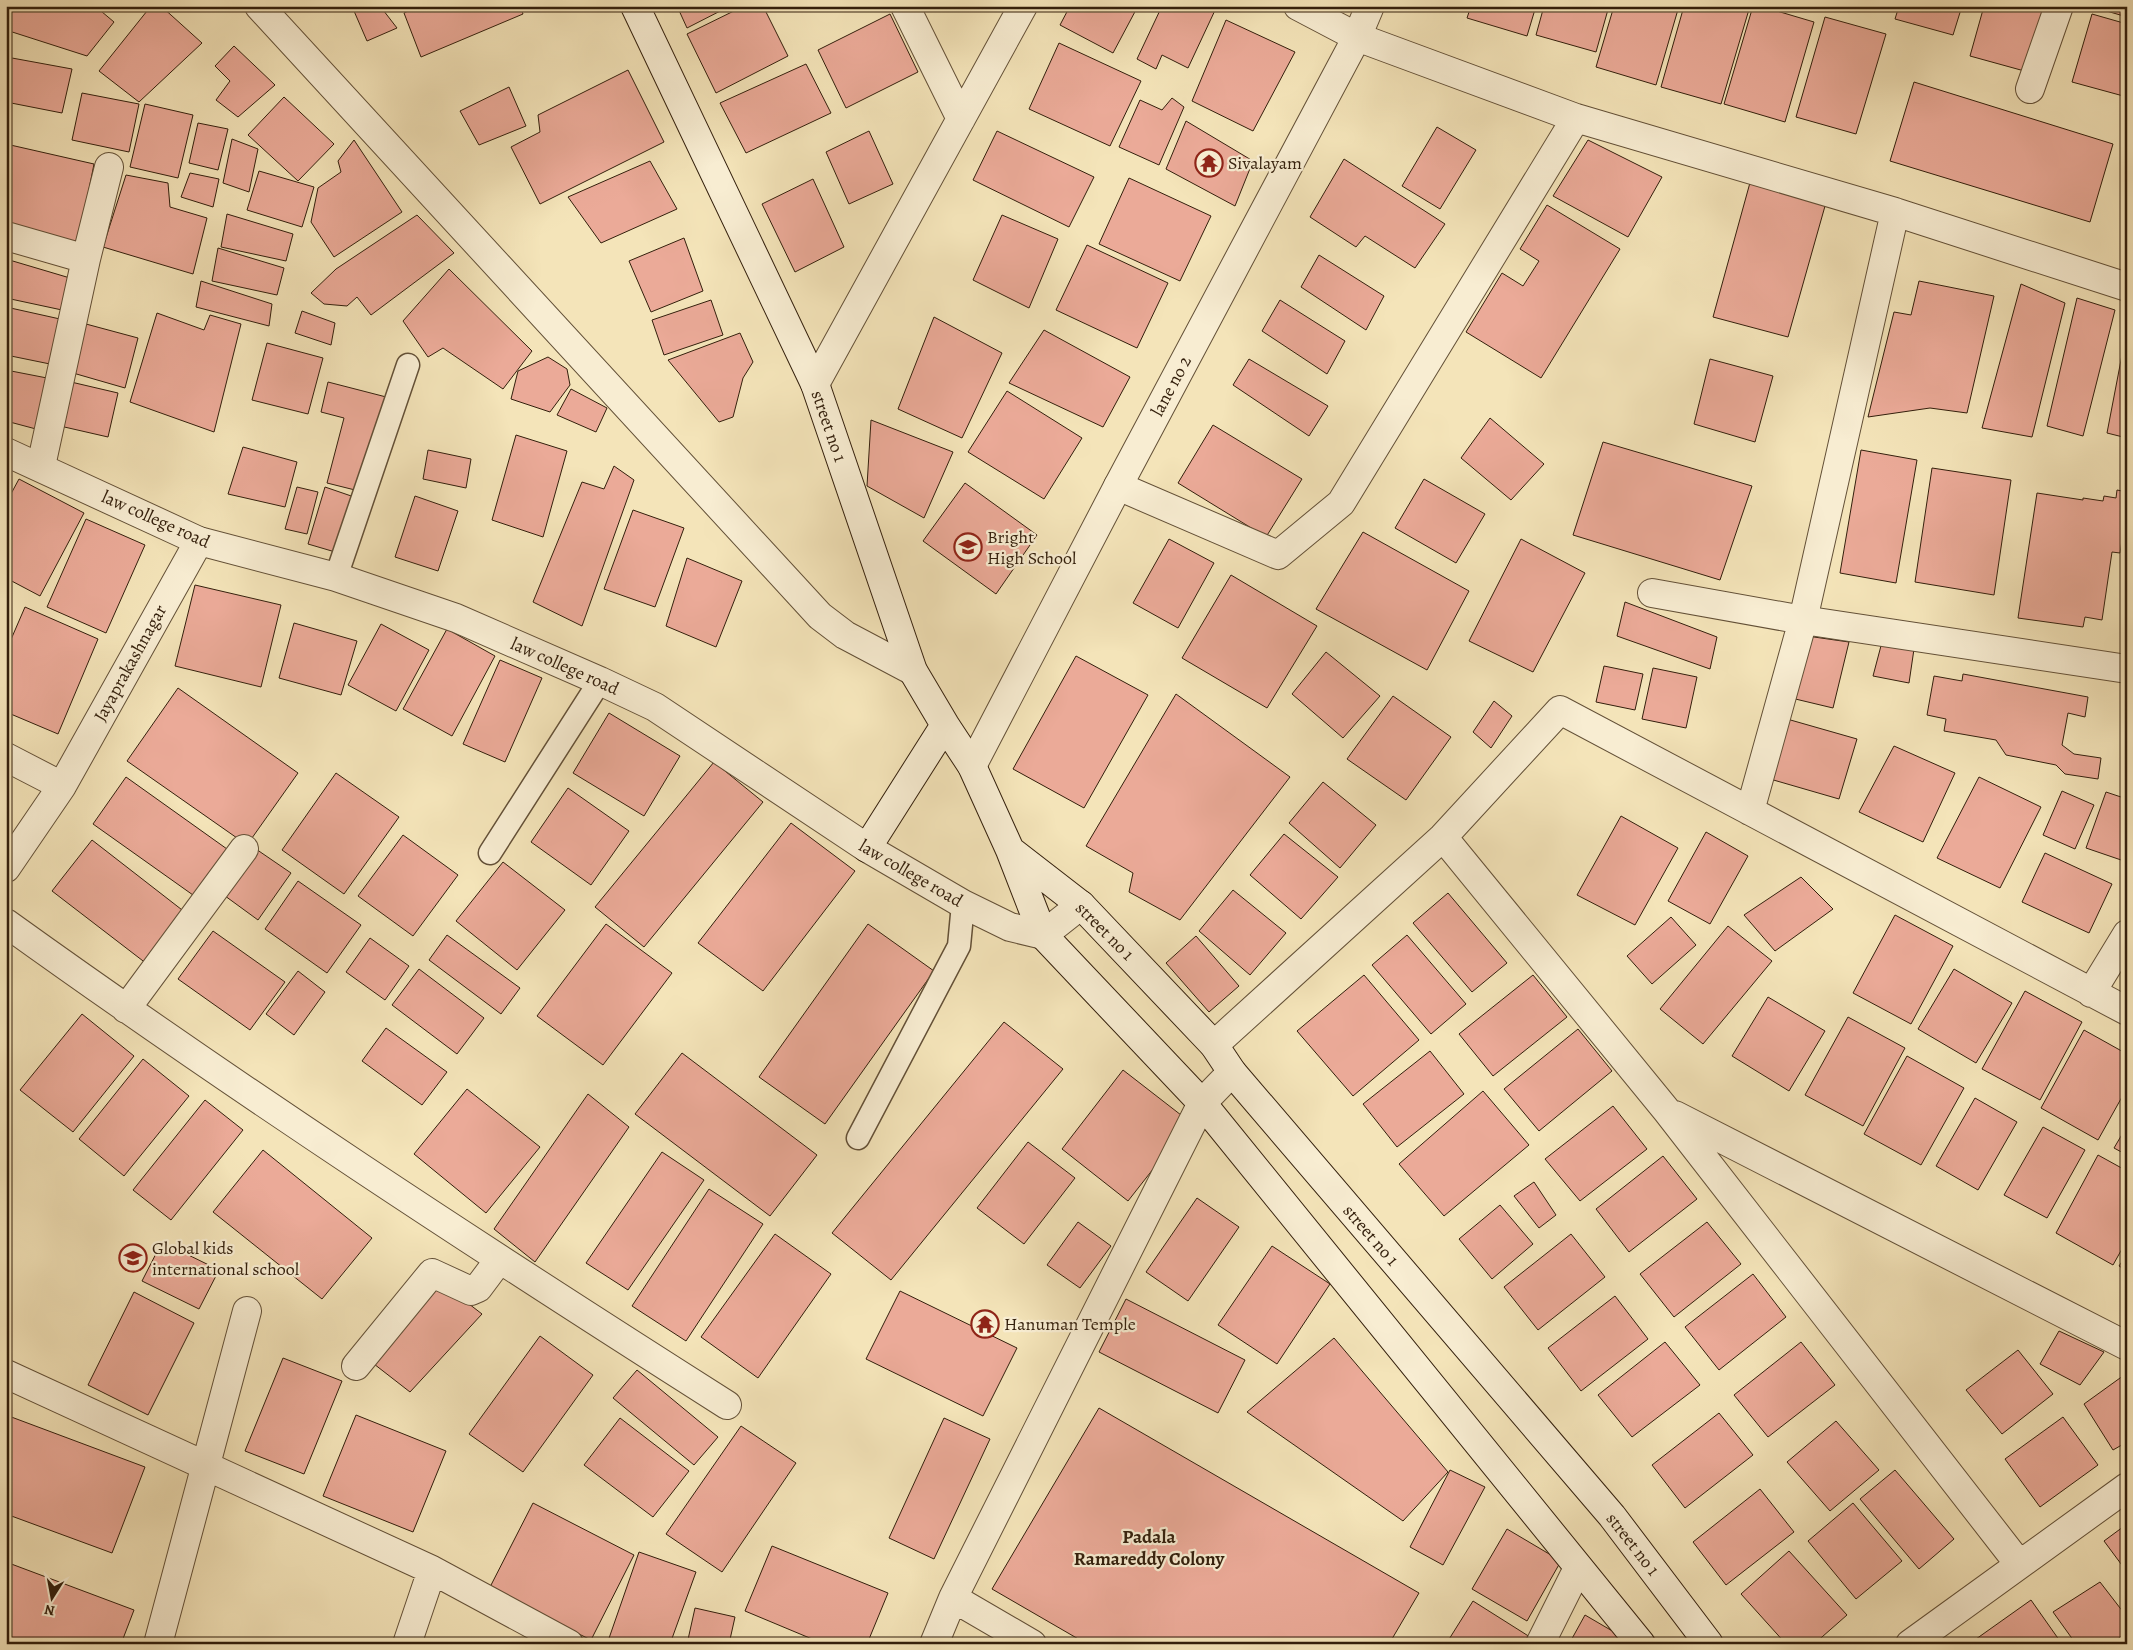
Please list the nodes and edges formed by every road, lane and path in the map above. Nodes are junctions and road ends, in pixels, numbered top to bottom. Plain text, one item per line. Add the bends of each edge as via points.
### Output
1 (259, 6) edge
2 (635, 6) edge
3 (905, 6) edge
4 (1023, 6) edge
5 (1298, 6) edge
6 (1370, 6) edge
7 (2059, 6) edge
8 (1357, 37) junction
9 (2030, 89) dead end
10 (1576, 118) junction
11 (962, 119) junction
12 (109, 168) dead end
13 (1895, 212) junction
14 (6, 236) edge
15 (86, 258) junction
16 (2127, 287) edge
17 (408, 365) dead end
18 (815, 384) junction
19 (6, 452) edge
20 (41, 466) junction
21 (1118, 486) junction
22 (199, 540) junction
23 (336, 577) junction
24 (1652, 593) dead end
25 (1803, 620) junction
26 (2127, 669) edge
27 (912, 671) junction
28 (600, 681) junction
29 (944, 725) junction
30 (6, 758) edge
31 (972, 766) junction
32 (62, 786) junction
33 (1750, 811) junction
34 (1443, 837) junction
35 (867, 848) junction
36 (244, 849) dead end
37 (1010, 850) junction
38 (490, 853) dead end
39 (6, 868) edge
40 (963, 904) junction
41 (1081, 905) junction
42 (6, 923) edge
43 (2127, 934) edge
44 (1043, 935) junction
45 (2091, 993) junction
46 (126, 1009) junction
47 (2127, 1011) edge
48 (1214, 1045) junction
49 (1232, 1072) junction
50 (1202, 1103) junction
51 (1667, 1111) junction
52 (858, 1138) dead end
53 (499, 1260) junction
54 (247, 1311) dead end
55 (2127, 1346) edge
56 (356, 1366) dead end
57 (6, 1374) edge
58 (727, 1405) dead end
59 (205, 1466) junction
60 (2127, 1487) edge
61 (2020, 1564) junction
62 (1578, 1568) junction
63 (432, 1570) junction
64 (953, 1598) junction
65 (158, 1644) edge
66 (407, 1644) edge
67 (569, 1644) edge
68 (934, 1644) edge
69 (1032, 1644) edge
70 (1540, 1644) edge
71 (1641, 1644) edge
72 (1709, 1644) edge
73 (1910, 1644) edge

1 - 27 street via 820,616 845,635
2 - 18 street, street no 1
3 - 11 street
4 - 11 street
5 - 8 street
6 - 8 street, lane no 2
7 - 9 street
8 - 10 street
8 - 21 street, lane no 2
10 - 13 street
10 - 21 street via 1341,503 1278,555
11 - 18 street
12 - 15 street
13 - 16 street
13 - 25 street
14 - 15 street
15 - 20 street
17 - 23 lane
18 - 27 street, street no 1
19 - 20 street, law college road
20 - 22 street, law college road
21 - 31 street, lane no 2
22 - 23 street, law college road
22 - 32 street, Jayaprakashnagar
23 - 28 street, law college road via 456,618
24 - 25 street
25 - 26 street
25 - 33 street
27 - 29 street, street no 1
28 - 35 street, law college road via 655,707
28 - 38 lane
29 - 31 street, street no 1
29 - 35 street
30 - 32 street
31 - 37 street, street no 1
32 - 39 street, Jayaprakashnagar
33 - 34 street via 1560,710
33 - 45 street
34 - 48 street
34 - 51 street
35 - 40 street, law college road
36 - 46 street
37 - 41 street, street no 1
37 - 44 street, street no 1
40 - 44 street, law college road via 1010,927
40 - 52 lane via 959,946
41 - 44 street
41 - 48 street, street no 1
42 - 46 street
43 - 45 street
44 - 50 street, street no 1
45 - 47 street
46 - 53 street
48 - 49 street, street no 1
49 - 50 street
49 - 72 street, street no 1 via 1612,1516
50 - 62 street, street no 1
50 - 64 street
51 - 55 street
51 - 61 street
53 - 56 street via 478,1288 471,1291 432,1273
53 - 58 street
54 - 59 street
57 - 59 street
59 - 63 street
59 - 65 street
60 - 61 street
61 - 73 street
62 - 70 street
62 - 71 street, street no 1
63 - 66 street
63 - 67 street
64 - 68 street
64 - 69 street

